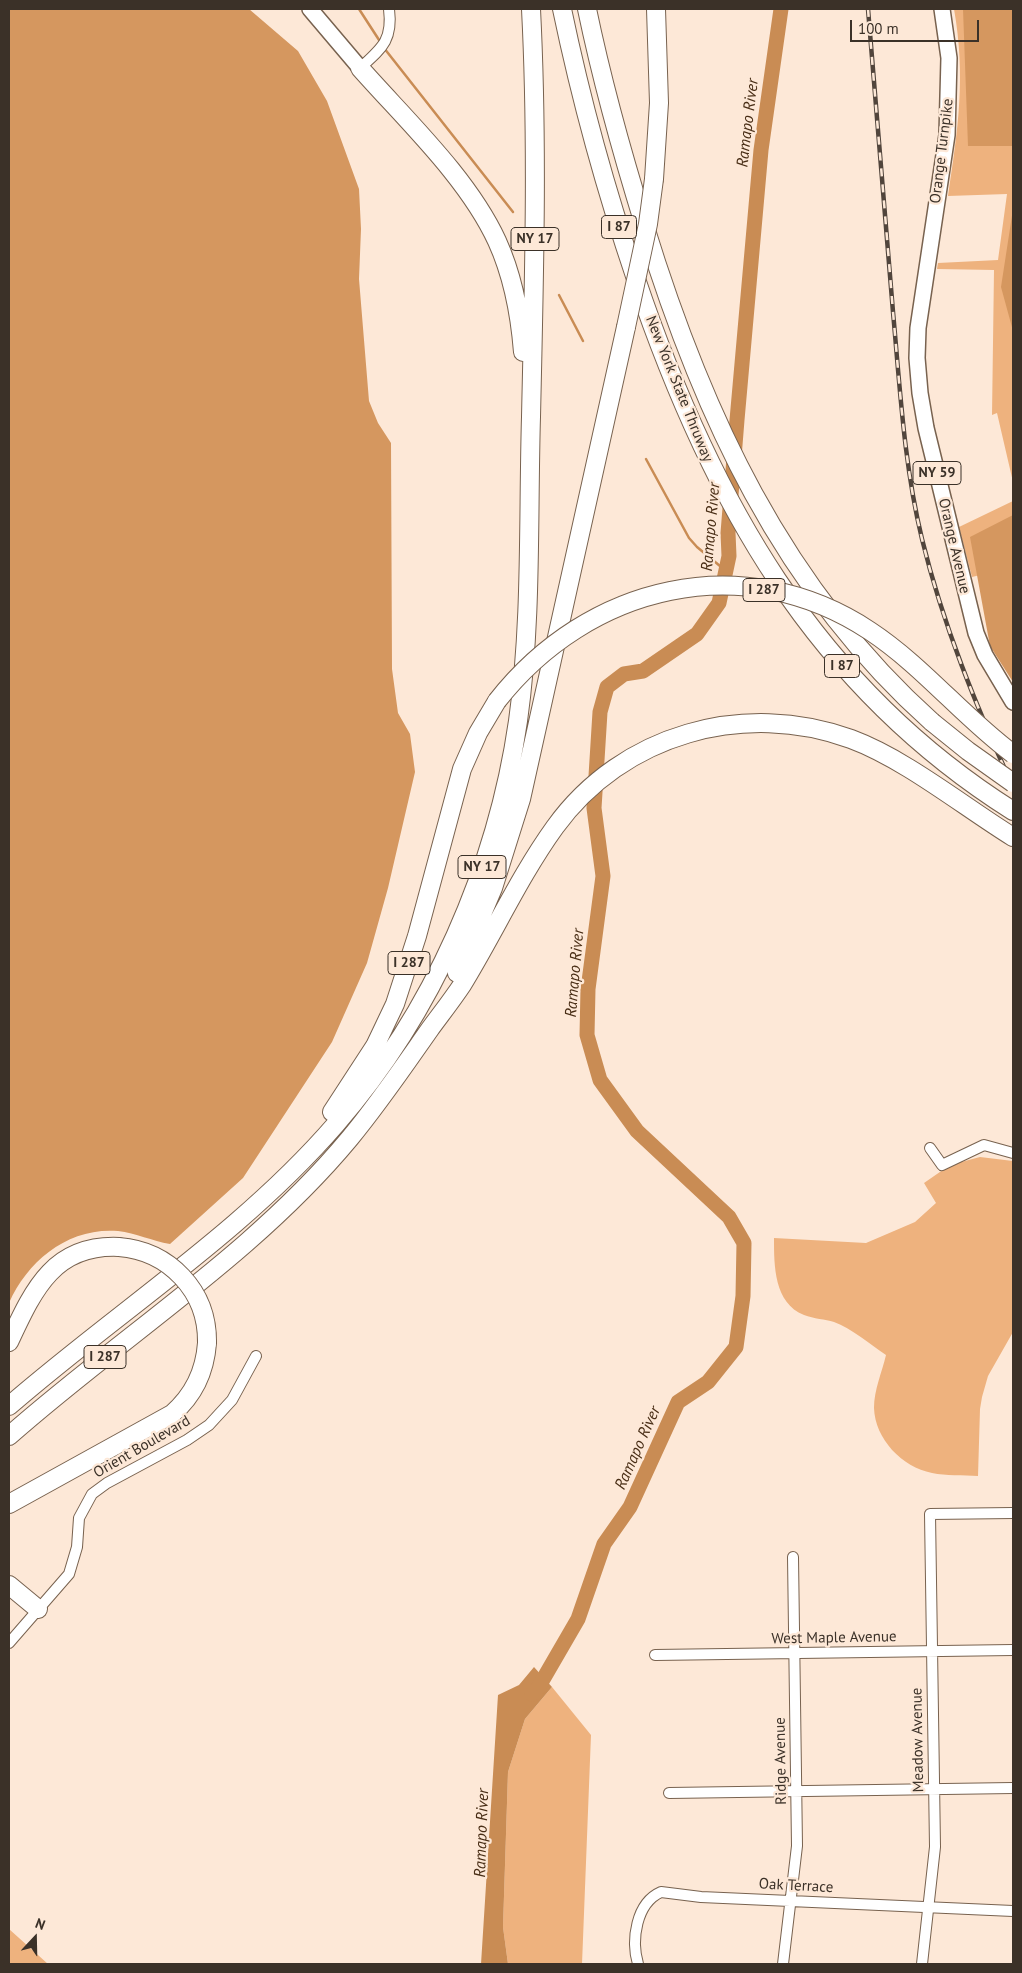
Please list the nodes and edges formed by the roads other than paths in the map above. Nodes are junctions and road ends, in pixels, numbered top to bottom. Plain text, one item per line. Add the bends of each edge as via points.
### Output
1 (310, 9) edge
2 (322, 9) edge
3 (389, 9) edge
4 (531, 9) edge
5 (562, 9) edge
6 (587, 9) edge
7 (656, 9) edge
8 (942, 9) edge
9 (363, 65) junction
10 (932, 234) joint
11 (530, 470) junction
12 (1013, 702) edge
13 (1013, 754) edge
14 (1013, 783) edge
15 (1013, 811) edge
16 (1013, 837) edge
17 (432, 1025) junction
18 (930, 1148) dead end
19 (1013, 1153) edge
20 (263, 1198) junction
21 (9, 1342) edge
22 (256, 1356) dead end
23 (9, 1406) edge
24 (9, 1436) edge
25 (9, 1504) edge
26 (1013, 1513) edge
27 (794, 1557) dead end
28 (9, 1585) edge
29 (38, 1609) junction
30 (9, 1643) edge
31 (1013, 1650) edge
32 (932, 1652) junction
33 (794, 1654) junction
34 (655, 1655) dead end
35 (1013, 1788) edge
36 (934, 1789) junction
37 (796, 1791) junction
38 (669, 1792) dead end
39 (792, 1900) junction
40 (928, 1907) junction
41 (1013, 1911) edge
42 (638, 1964) edge
43 (783, 1964) edge
44 (922, 1964) edge

1 - 9 main road
2 - 9 main road
3 - 9 street via 390,32 382,48
4 - 11 highway, NY 17 via 535,176
5 - 15 highway, New York State Thruway / I 87 via 618,222 662,350 698,438 752,542 790,600 849,674 899,724 953,770
6 - 14 highway, New York State Thruway / I 87, bridge via 608,100 664,286 700,385 770,525 837,623 883,675 932,722
7 - 17 highway, NY 17, bridge via 659,94 654,179 626,327 513,828 481,919
8 - 10 main road, Orange Turnpike / NY 59 via 949,58 949,96 947,135
9 - 11 highway via 460,182 482,212 498,242 511,279 521,332
10 - 12 main road, Orange Avenue / NY 59 via 918,328 920,393 926,428 976,633
11 - 20 highway, NY 17 via 526,630 518,721 504,793 476,882 439,969 391,1051 336,1124
13 - 20 highway, I 287, bridge via 869,630 810,602 777,592 712,586 680,588 630,601 600,614 546,649 520,674 497,701 478,733 462,769 411,958 385,1025 364,1066 336,1107
16 - 17 highway, I 287 via 887,757 854,741 805,727 742,723 666,740 630,758 598,781 555,826 463,983
17 - 24 highway, I 287 via 351,1138 285,1208
18 - 19 street via 942,1165 984,1145
20 - 23 highway, I 287
21 - 25 highway, bridge via 35,1288 52,1269 81,1252 119,1247 148,1253 180,1274 202,1308 207,1343 199,1379 185,1402 172,1414
22 - 29 street, Orient Boulevard via 232,1400 209,1425 92,1494 79,1518 77,1547 69,1574
26 - 32 street, Meadow Avenue via 930,1514
27 - 33 street, Ridge Avenue
28 - 29 highway
29 - 30 street, Orient Boulevard
31 - 32 street, West Maple Avenue
32 - 33 street, West Maple Avenue
32 - 36 street, Meadow Avenue
33 - 34 street, West Maple Avenue
33 - 37 street, Ridge Avenue
35 - 36 street
36 - 37 street
36 - 40 street, Meadow Avenue via 935,1847
37 - 38 street
37 - 39 street, Ridge Avenue via 797,1846
39 - 40 street, Oak Terrace
39 - 42 street, Oak Terrace via 701,1897 661,1892 651,1899 637,1925 633,1944
39 - 43 street, Ridge Avenue
40 - 41 street, Oak Terrace
40 - 44 street, Meadow Avenue

